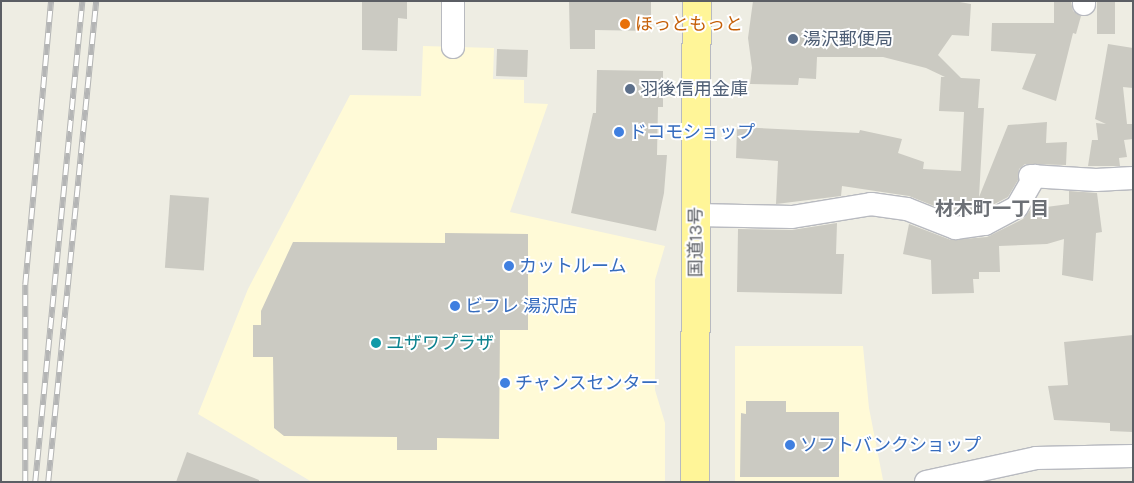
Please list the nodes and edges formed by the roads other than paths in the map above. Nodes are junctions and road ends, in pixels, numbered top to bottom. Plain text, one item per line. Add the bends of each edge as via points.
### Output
1 (453, 1) edge
2 (697, 1) edge
3 (453, 47) dead end
4 (1133, 178) edge
5 (696, 215) junction
6 (1133, 456) edge
7 (695, 482) edge
8 (926, 482) edge

1 - 3 street
2 - 5 highway, 国道13号
4 - 5 street via 1033,176 1017,207 985,224 955,228 907,209 871,204 792,217
5 - 7 highway, 国道13号
6 - 8 street via 1036,458

